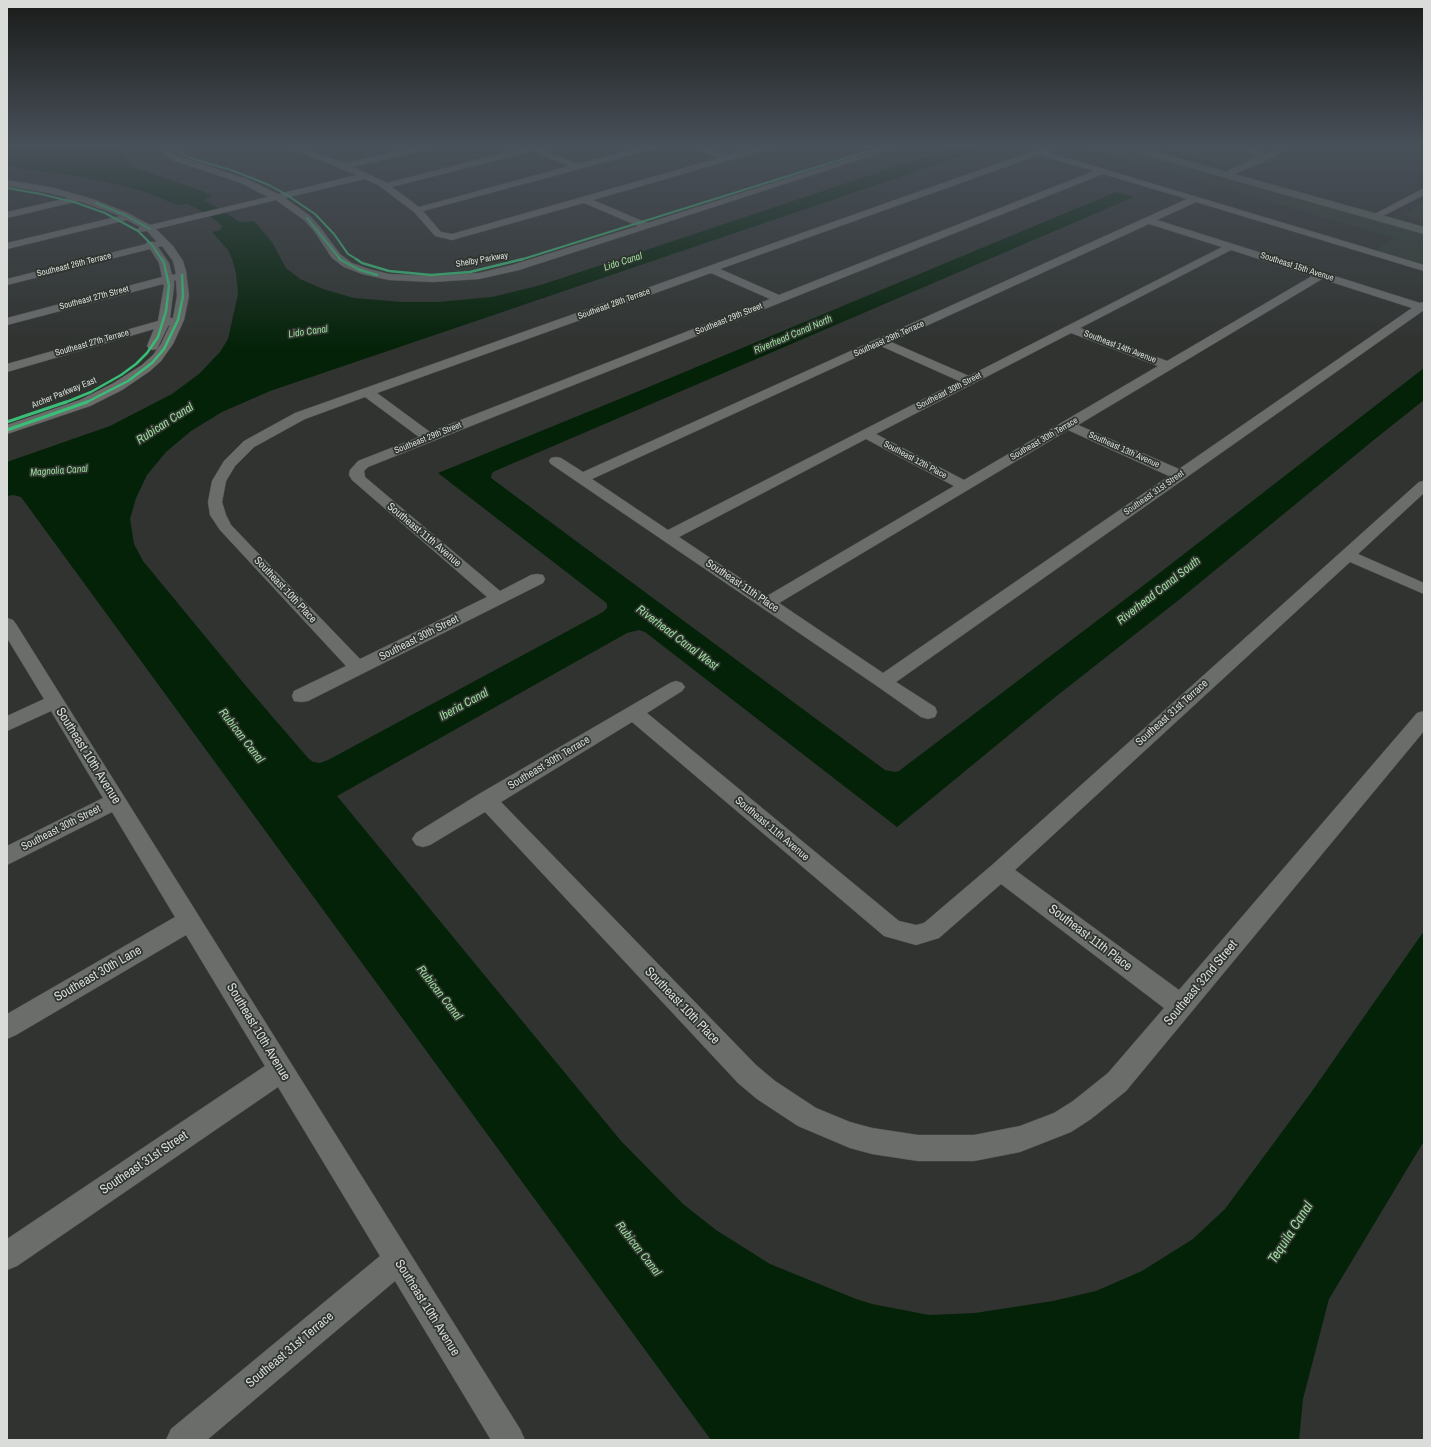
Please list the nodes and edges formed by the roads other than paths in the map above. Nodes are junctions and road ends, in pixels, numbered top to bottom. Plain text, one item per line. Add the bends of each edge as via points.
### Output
1 (105, 214) edge
2 (122, 214) edge
3 (210, 214) edge
4 (314, 214) edge
5 (420, 214) edge
6 (538, 214) edge
7 (618, 214) edge
8 (675, 214) edge
9 (677, 214) edge
10 (867, 214) edge
11 (998, 214) edge
12 (1166, 214) edge
13 (1243, 214) edge
14 (1371, 214) edge
15 (1372, 214) edge
16 (1389, 214) edge
17 (1392, 214) edge
18 (129, 217) junction
19 (1384, 217) junction
20 (118, 220) junction
21 (1151, 221) junction
22 (643, 224) junction
23 (1424, 226) edge
24 (150, 228) junction
25 (138, 231) junction
26 (1424, 231) edge
27 (164, 242) junction
28 (152, 245) junction
29 (7, 246) edge
30 (1231, 246) junction
31 (1424, 268) edge
32 (711, 269) junction
33 (182, 275) junction
34 (1322, 275) junction
35 (168, 278) junction
36 (7, 282) edge
37 (779, 299) junction
38 (1423, 306) edge
39 (178, 320) junction
40 (7, 322) edge
41 (163, 323) junction
42 (1072, 329) junction
43 (881, 342) junction
44 (1168, 366) junction
45 (7, 368) edge
46 (969, 381) junction
47 (367, 392) junction
48 (7, 422) edge
49 (1067, 425) junction
50 (7, 430) edge
51 (866, 434) junction
52 (429, 438) junction
53 (556, 461) dead end
54 (357, 470) joint
55 (1180, 475) junction
56 (582, 478) junction
57 (964, 486) junction
58 (1424, 486) edge
59 (216, 509) joint
60 (668, 536) junction
61 (1348, 555) junction
62 (537, 579) dead end
63 (1424, 589) edge
64 (498, 598) junction
65 (767, 603) junction
66 (7, 624) edge
67 (358, 668) junction
68 (883, 682) junction
69 (676, 687) dead end
70 (301, 696) dead end
71 (55, 702) junction
72 (928, 712) dead end
73 (634, 713) junction
74 (1424, 718) edge
75 (7, 724) edge
76 (115, 800) junction
77 (486, 800) junction
78 (423, 839) dead end
79 (7, 856) edge
80 (1000, 871) junction
81 (189, 920) junction
82 (916, 935) joint
83 (1181, 1006) junction
84 (7, 1027) edge
85 (281, 1070) junction
86 (918, 1148) joint
87 (7, 1256) edge
88 (398, 1260) junction
89 (182, 1440) edge
90 (509, 1440) edge

1 - 20 street, Archer Parkway East
2 - 18 street, Archer Parkway East
3 - 24 street
4 - 22 street, Shelby Parkway via 327,224 344,250 352,257 375,268 404,273 440,274 512,266
5 - 6 street via 438,234 452,237
7 - 22 street
8 - 22 street, Shelby Parkway
9 - 22 street, Shelby Parkway
10 - 32 street, Southeast 28th Terrace
11 - 37 street, Southeast 29th Street
12 - 21 street, Southeast 29th Terrace
13 - 31 street
14 - 19 main road
15 - 19 main road
16 - 19 street
17 - 19 street
18 - 20 street
18 - 24 street, Archer Parkway East
19 - 23 main road
19 - 26 main road
20 - 25 street, Archer Parkway East
20 - 29 street
21 - 30 street, Southeast 15th Avenue
21 - 43 street, Southeast 29th Terrace
24 - 25 street
24 - 27 street, Archer Parkway East
25 - 28 street, Archer Parkway East
27 - 28 street, Southeast 26th Terrace
27 - 33 street, Archer Parkway East via 178,261
28 - 35 street, Archer Parkway East via 164,262
28 - 36 street, Southeast 26th Terrace
30 - 34 street, Southeast 15th Avenue
30 - 42 street, Southeast 30th Street
32 - 37 street
32 - 47 street, Southeast 28th Terrace
33 - 35 street, Southeast 27th Street
33 - 39 street, Archer Parkway East via 184,296
34 - 38 street, Southeast 15th Avenue
34 - 44 street, Southeast 30th Terrace
35 - 40 street, Southeast 27th Street
35 - 41 street, Archer Parkway East
37 - 52 street, Southeast 29th Street
38 - 55 street, Southeast 31st Street
39 - 41 street, Southeast 27th Terrace
39 - 50 street, Archer Parkway East via 161,354 128,381 80,405
41 - 45 street, Southeast 27th Terrace
41 - 48 street, Archer Parkway East via 147,353 121,375 78,397
42 - 44 street, Southeast 14th Avenue
42 - 46 street, Southeast 30th Street
43 - 46 street
43 - 56 street, Southeast 29th Terrace
44 - 49 street, Southeast 30th Terrace
46 - 51 street, Southeast 30th Street
47 - 52 street
47 - 59 street, Southeast 28th Terrace via 287,422 249,444 229,464 218,481
49 - 55 street, Southeast 13th Avenue
49 - 57 street, Southeast 30th Terrace
51 - 57 street, Southeast 12th Place
51 - 60 street, Southeast 30th Street
52 - 54 street, Southeast 29th Street via 363,464
53 - 56 street, Southeast 11th Place
54 - 64 street, Southeast 11th Avenue via 359,480
55 - 68 street, Southeast 31st Street
56 - 60 street, Southeast 11th Place
57 - 65 street, Southeast 30th Terrace
58 - 61 street, Southeast 31st Terrace
59 - 67 street, Southeast 10th Place via 225,527
60 - 65 street, Southeast 11th Place
61 - 63 street
61 - 80 street, Southeast 31st Terrace
62 - 64 street, Southeast 30th Street
64 - 67 street, Southeast 30th Street
65 - 68 street, Southeast 11th Place
66 - 71 street, Southeast 10th Avenue
67 - 70 street, Southeast 30th Street
68 - 72 street, Southeast 11th Place
69 - 73 street, Southeast 30th Terrace
71 - 75 street
71 - 76 street, Southeast 10th Avenue
73 - 77 street, Southeast 30th Terrace
73 - 82 street, Southeast 11th Avenue via 892,928
74 - 83 street, Southeast 32nd Street
76 - 79 street, Southeast 30th Street
76 - 81 street, Southeast 10th Avenue
77 - 78 street, Southeast 30th Terrace
77 - 86 street, Southeast 10th Place via 736,1063 766,1090 808,1117 850,1135
80 - 82 street, Southeast 31st Terrace via 931,931
80 - 83 street, Southeast 11th Place
81 - 84 street, Southeast 30th Lane
81 - 85 street, Southeast 10th Avenue
83 - 86 street, Southeast 32nd Street via 1117,1082 1062,1123 1020,1139 974,1148
85 - 87 street, Southeast 31st Street
85 - 88 street, Southeast 10th Avenue
88 - 89 street, Southeast 31st Terrace
88 - 90 street, Southeast 10th Avenue

